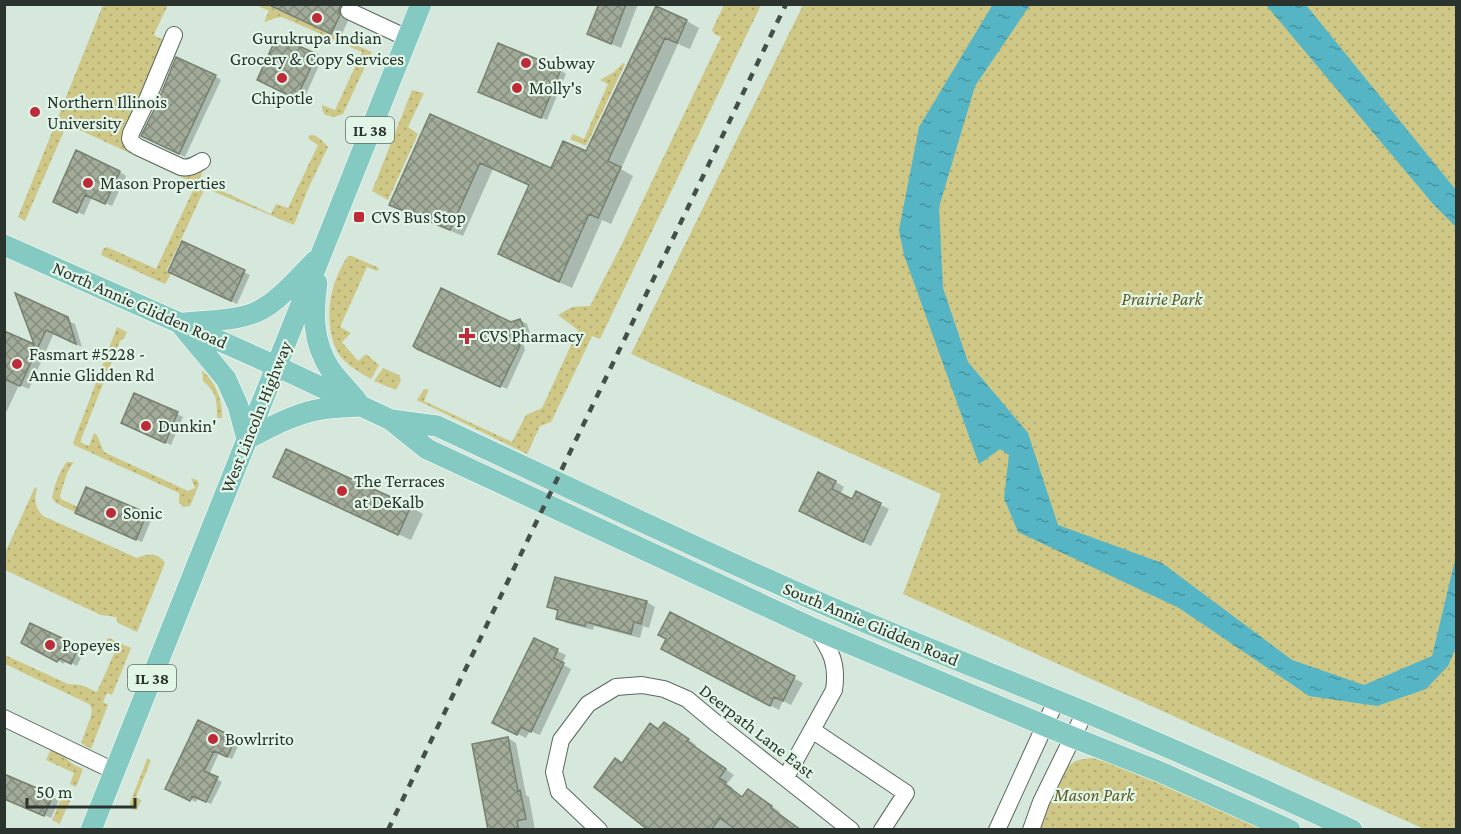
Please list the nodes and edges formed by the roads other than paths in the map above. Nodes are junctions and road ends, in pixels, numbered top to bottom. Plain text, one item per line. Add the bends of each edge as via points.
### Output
1 (421, 4) edge
2 (349, 11) dead end
3 (174, 35) dead end
4 (407, 39) junction
5 (202, 161) dead end
6 (4, 245) edge
7 (321, 256) junction
8 (180, 323) junction
9 (276, 366) junction
10 (361, 406) junction
11 (391, 420) junction
12 (247, 439) junction
13 (818, 630) junction
14 (1056, 701) junction
15 (1085, 712) junction
16 (4, 718) edge
17 (1045, 725) junction
18 (812, 730) junction
19 (1072, 737) junction
20 (114, 771) junction
21 (786, 777) junction
22 (91, 830) edge
23 (599, 830) edge
24 (851, 830) edge
25 (882, 830) edge
26 (997, 830) edge
27 (1031, 830) edge
28 (1290, 830) edge
29 (1353, 830) edge

1 - 4 main road, West Lincoln Highway / IL 38
2 - 4 street
3 - 5 street via 130,139 138,147 181,167
4 - 7 main road, West Lincoln Highway / IL 38
6 - 8 main road, North Annie Glidden Road
7 - 8 main road via 270,304 252,314
7 - 9 main road, West Lincoln Highway / IL 38
7 - 10 main road via 315,302 317,341 330,368
8 - 9 main road, North Annie Glidden Road
8 - 12 main road via 226,379
9 - 10 main road, South Annie Glidden Road
9 - 12 main road, West Lincoln Highway / IL 38
10 - 11 main road, South Annie Glidden Road
10 - 12 main road via 322,409 290,418
11 - 13 main road, South Annie Glidden Road via 427,449
11 - 14 main road, South Annie Glidden Road via 437,426 851,616
12 - 20 main road, West Lincoln Highway / IL 38
13 - 17 main road, South Annie Glidden Road
13 - 18 street via 831,651 835,680 834,690
14 - 15 main road, South Annie Glidden Road
14 - 17 street
15 - 19 street
15 - 29 main road, South Annie Glidden Road
16 - 20 street
17 - 19 main road, South Annie Glidden Road
17 - 26 street
18 - 21 street
18 - 25 street via 906,793
19 - 27 street
19 - 28 main road, South Annie Glidden Road
20 - 22 main road, West Lincoln Highway / IL 38
21 - 23 street, Deerpath Lane East via 687,699 642,685 616,687 588,704 561,740 554,772 559,792
21 - 24 street, Deerpath Lane East

